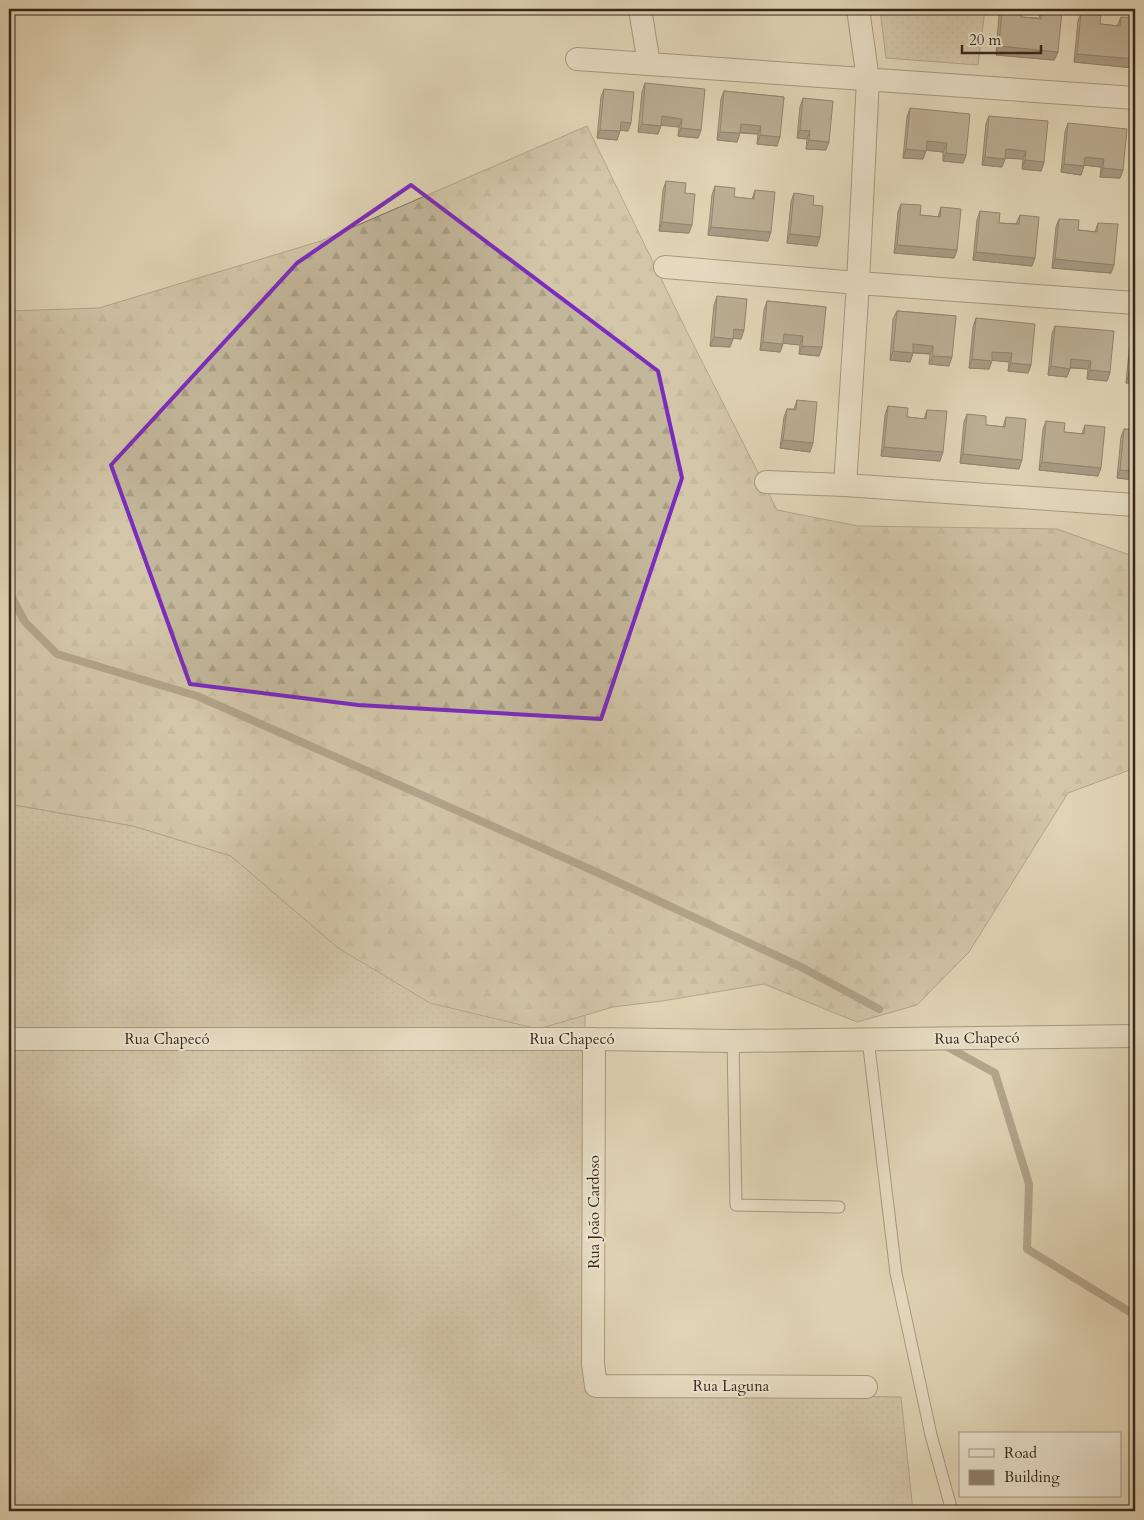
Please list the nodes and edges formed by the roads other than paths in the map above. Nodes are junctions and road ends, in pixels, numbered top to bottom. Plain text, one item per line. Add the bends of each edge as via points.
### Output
1 (640, 9) edge
2 (858, 9) edge
3 (577, 58) dead end
4 (649, 64) junction
5 (868, 79) junction
6 (1135, 98) edge
7 (665, 267) dead end
8 (858, 283) junction
9 (1135, 303) edge
10 (766, 482) dead end
11 (845, 485) junction
12 (1135, 505) edge
13 (1135, 1036) edge
14 (594, 1038) junction
15 (9, 1039) edge
16 (868, 1039) junction
17 (733, 1041) junction
18 (839, 1208) dead end
19 (596, 1386) joint
20 (866, 1387) dead end
21 (952, 1511) edge

1 - 4 street
2 - 5 street
3 - 4 street
4 - 5 street
5 - 6 street
5 - 8 street
7 - 8 street
8 - 9 street
8 - 11 street
10 - 11 street
11 - 12 street
13 - 16 street, Rua Chapecó
14 - 15 street, Rua Chapecó
14 - 17 street, Rua Chapecó
14 - 19 street, Rua João Cardoso via 593,1364
16 - 17 street, Rua Chapecó
16 - 21 lane via 896,1273 931,1435
17 - 18 lane via 736,1205
19 - 20 street, Rua Laguna

